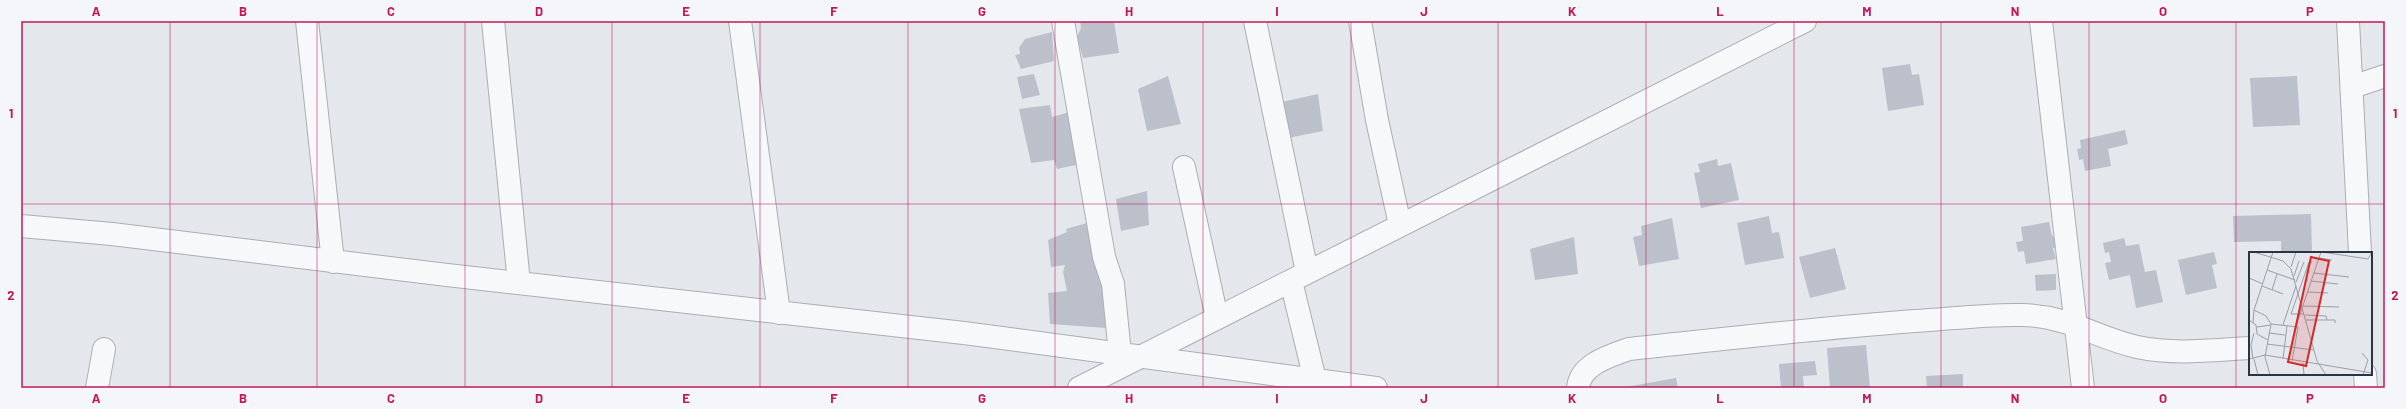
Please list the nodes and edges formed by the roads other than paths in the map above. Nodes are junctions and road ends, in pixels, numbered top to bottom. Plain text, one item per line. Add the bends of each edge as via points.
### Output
1 (307, 21) edge
2 (493, 21) edge
3 (740, 21) edge
4 (1063, 21) edge
5 (1255, 21) edge
6 (1360, 21) edge
7 (1805, 21) edge
8 (2041, 21) edge
9 (2348, 21) edge
10 (2385, 76) edge
11 (2352, 86) junction
12 (1184, 167) dead end
13 (1400, 225) junction
14 (21, 226) edge
15 (2360, 252) edge
16 (333, 262) junction
17 (1299, 276) junction
18 (519, 283) junction
19 (778, 312) junction
20 (1217, 318) junction
21 (2076, 324) junction
22 (2249, 348) edge
23 (104, 349) dead end
24 (1130, 355) junction
25 (2365, 375) edge
26 (1316, 384) edge
27 (98, 388) edge
28 (1079, 388) edge
29 (1376, 388) edge
30 (1578, 388) edge
31 (2083, 388) edge
32 (2366, 388) edge

1 - 16 street
2 - 18 street
3 - 19 street
4 - 24 street via 1104,257
5 - 17 street
6 - 13 street via 1377,120
7 - 13 street
8 - 21 street
9 - 11 street
10 - 11 street
11 - 15 street
12 - 20 street
13 - 17 street
14 - 16 street via 219,246
16 - 18 street
17 - 20 street
17 - 26 street
18 - 19 street
19 - 24 street
20 - 24 street
21 - 22 street via 2108,339 2138,347 2169,351
21 - 30 street via 2041,316 1981,317 1865,325 1629,349 1600,360 1588,370
21 - 31 street
23 - 27 street
24 - 26 street
24 - 28 street
25 - 32 street
26 - 29 street

